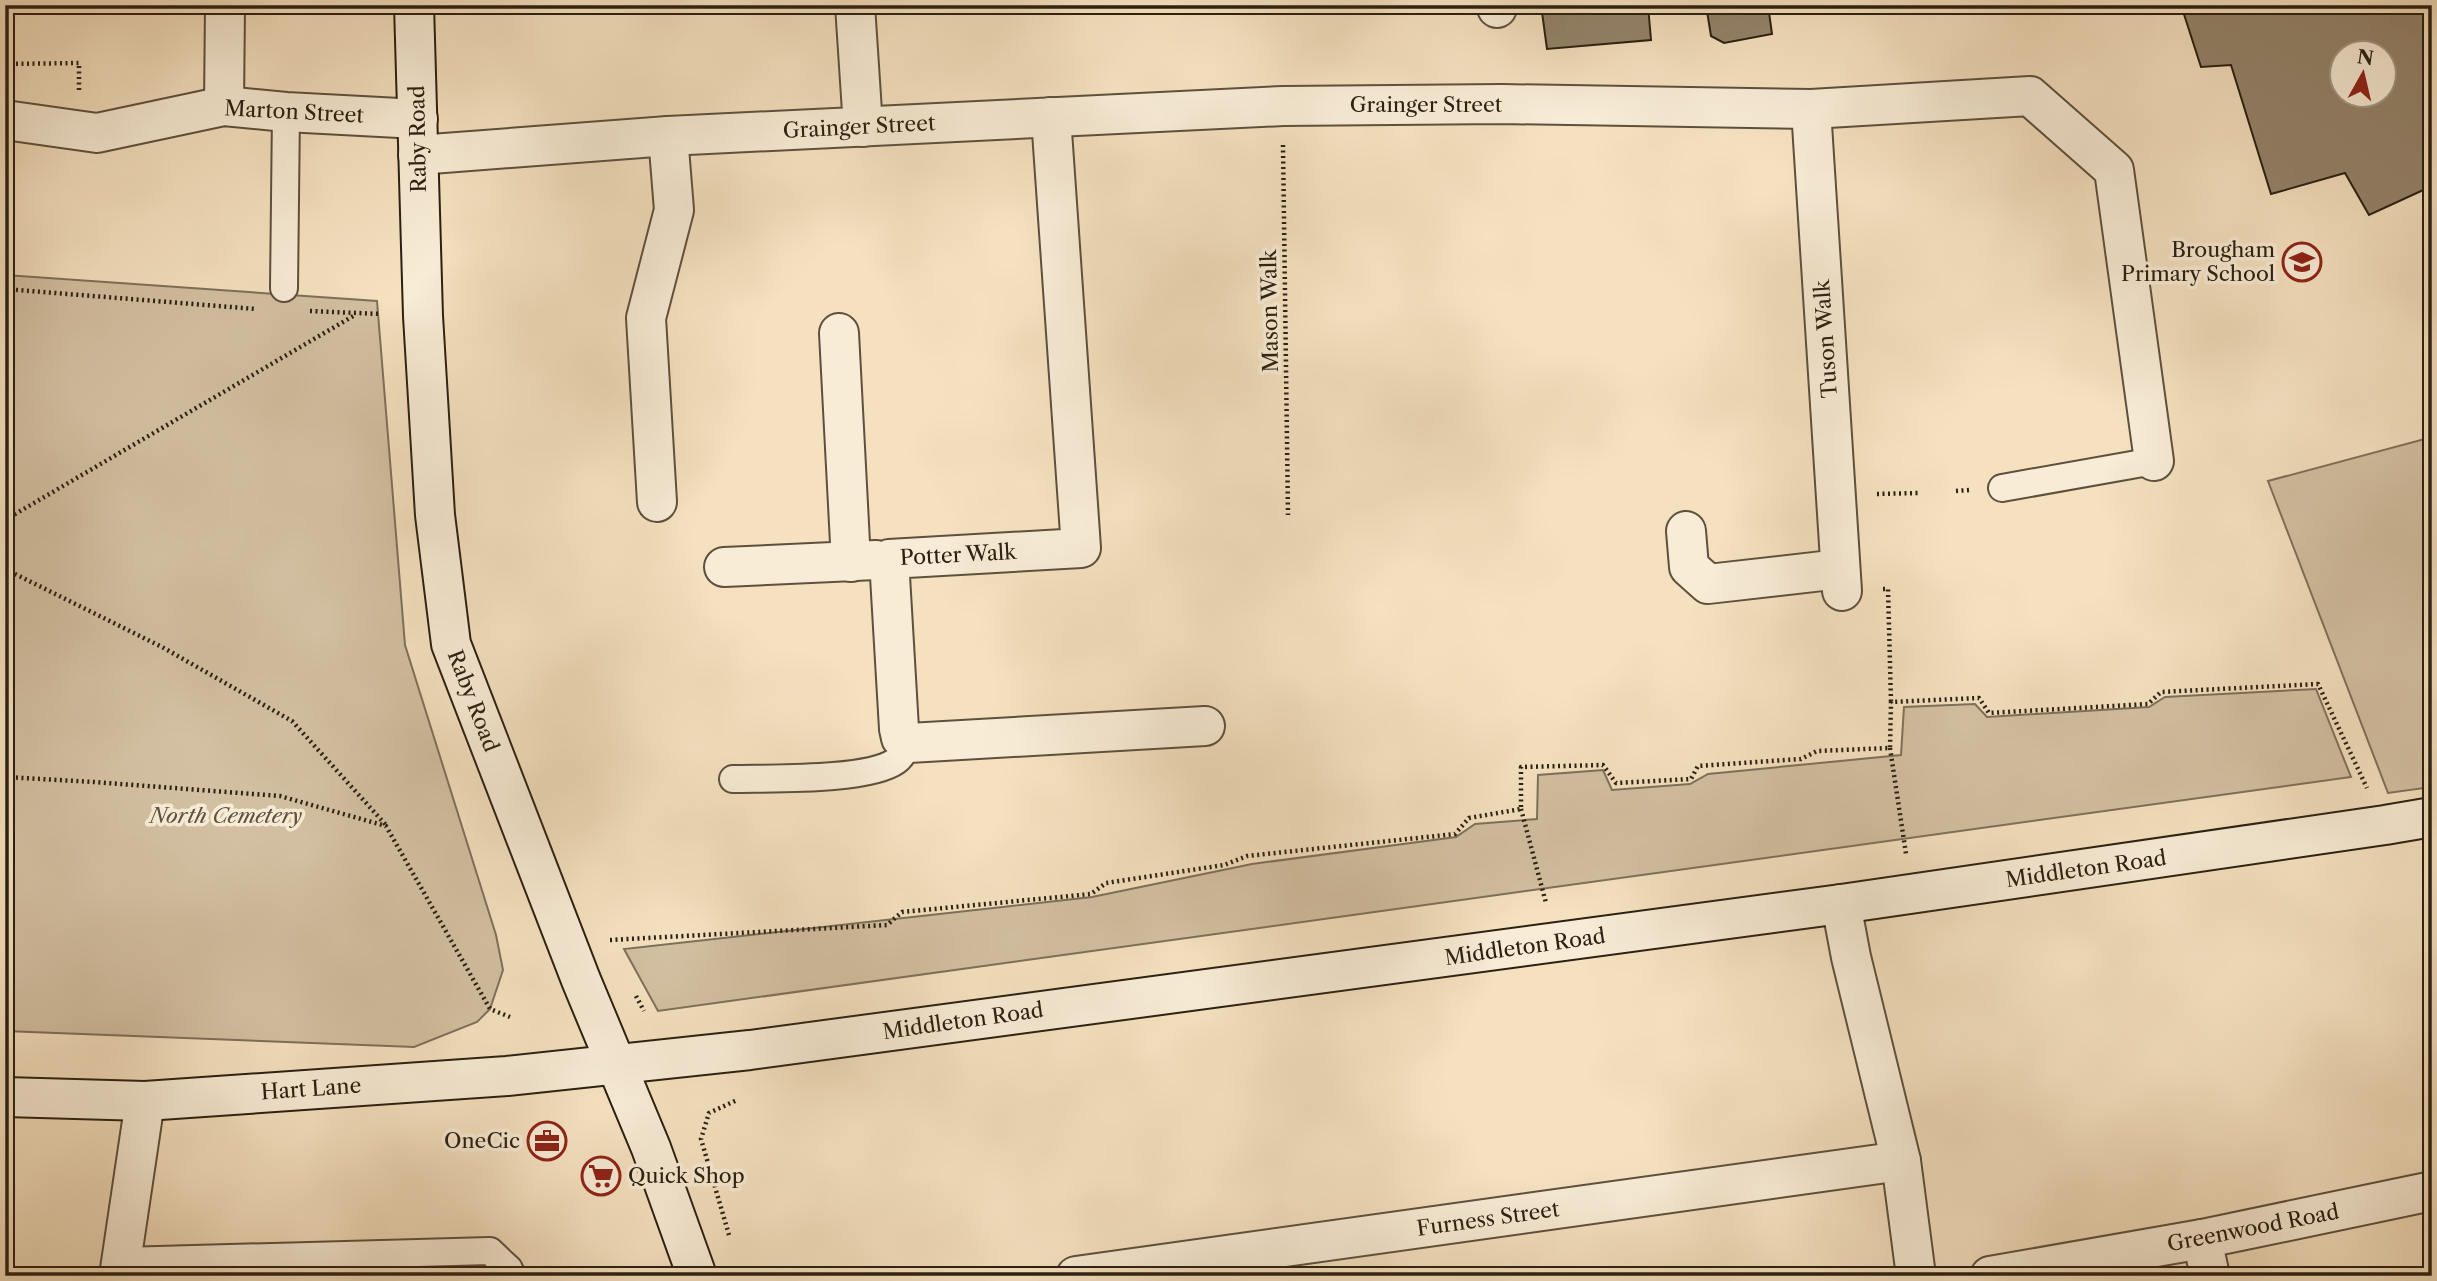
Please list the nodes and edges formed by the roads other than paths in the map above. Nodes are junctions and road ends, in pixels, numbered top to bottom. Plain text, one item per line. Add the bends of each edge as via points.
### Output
1 (225, 5) edge
2 (414, 5) edge
3 (855, 5) edge
4 (224, 106) junction
5 (1811, 109) junction
6 (286, 112) junction
7 (1051, 117) junction
8 (5, 120) edge
9 (863, 127) junction
10 (668, 136) junction
11 (418, 137) junction
12 (284, 288) dead end
13 (839, 333) dead end
14 (2154, 461) joint
15 (2002, 488) dead end
16 (657, 502) dead end
17 (1686, 531) dead end
18 (889, 559) junction
19 (851, 562) junction
20 (724, 567) dead end
21 (1205, 726) dead end
22 (909, 743) junction
23 (733, 779) dead end
24 (2432, 817) edge
25 (1842, 904) junction
26 (616, 1065) junction
27 (5, 1097) edge
28 (145, 1101) junction
29 (1900, 1161) junction
30 (2432, 1191) edge
31 (2206, 1258) edge
32 (121, 1268) edge
33 (512, 1276) edge
34 (697, 1276) edge
35 (1076, 1276) edge
36 (1916, 1276) edge
37 (1990, 1276) edge

1 - 4 street
2 - 11 street, Raby Road
3 - 9 street
4 - 6 street, Marton Street
4 - 8 street, Marton Street via 97,133
5 - 7 street, Grainger Street via 1283,106
5 - 14 street, Grainger Street via 2030,96 2114,170
5 - 17 street, Tuson Walk via 1841,580 1708,584 1689,567
6 - 11 street, Marton Street
6 - 12 lane
7 - 9 street, Grainger Street
7 - 18 street, Potter Walk via 1081,548
9 - 10 street, Grainger Street
10 - 11 street, Grainger Street
10 - 16 street via 674,210 646,318
11 - 26 street, Raby Road via 435,515 451,644
13 - 19 street
14 - 15 lane
18 - 19 street
18 - 22 street, Potter Walk via 898,729
19 - 20 street
21 - 22 street
22 - 23 lane via 899,760 880,769
24 - 25 street, Middleton Road
25 - 26 street, Middleton Road
25 - 29 street
26 - 28 street, Hart Lane
26 - 34 street, Raby Road
27 - 28 street, Hart Lane
28 - 32 street
29 - 35 street, Furness Street
29 - 36 street
30 - 31 street, Greenwood Road
31 - 37 street, Greenwood Road
32 - 33 lane via 490,1251

